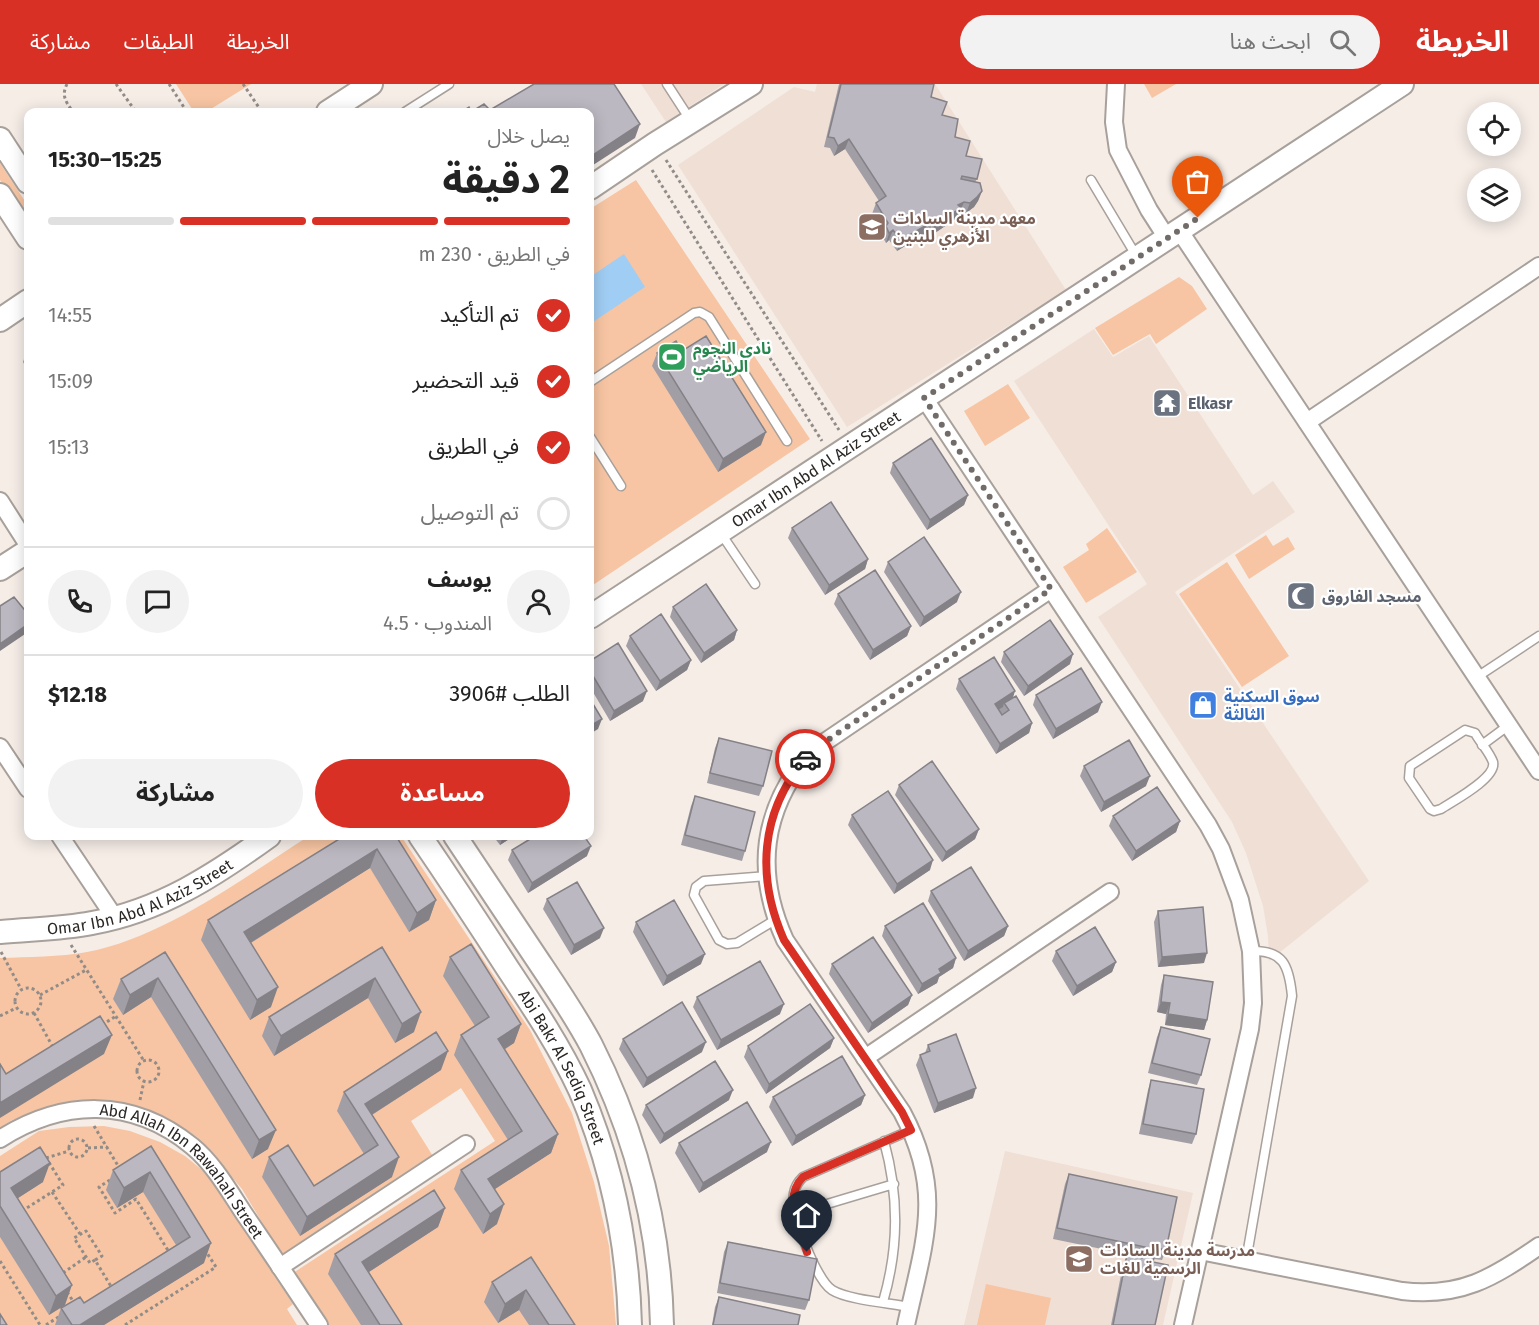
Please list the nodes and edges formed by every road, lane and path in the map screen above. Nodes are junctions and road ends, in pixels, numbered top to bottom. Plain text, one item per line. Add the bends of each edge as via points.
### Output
1 (67, 84) edge
2 (116, 84) edge
3 (169, 84) edge
4 (243, 84) edge
5 (371, 84) edge
6 (449, 84) edge
7 (667, 84) edge
8 (751, 84) edge
9 (1116, 84) edge
10 (1402, 84) edge
11 (70, 108) edge
12 (133, 108) edge
13 (184, 108) edge
14 (259, 108) edge
15 (334, 108) edge
16 (411, 108) edge
17 (692, 122) junction
18 (0, 139) edge
19 (648, 149) junction
20 (24, 176) edge
21 (1091, 180) dead end
22 (594, 185) edge
23 (0, 195) edge
24 (24, 232) edge
25 (1173, 234) junction
26 (1138, 258) junction
27 (1539, 266) edge
28 (24, 304) edge
29 (0, 320) edge
30 (594, 379) edge
31 (924, 398) junction
32 (1307, 422) junction
33 (787, 441) dead end
34 (594, 443) edge
35 (841, 452) junction
36 (621, 486) dead end
37 (0, 501) edge
38 (720, 532) junction
39 (24, 539) edge
40 (24, 554) edge
41 (0, 569) edge
42 (755, 584) dead end
43 (1051, 589) junction
44 (594, 614) edge
45 (1539, 636) edge
46 (1477, 677) junction
47 (1509, 725) junction
48 (1482, 745) junction
49 (0, 747) edge
50 (1539, 771) edge
51 (24, 783) edge
52 (63, 840) edge
53 (263, 840) edge
54 (423, 840) edge
55 (458, 840) edge
56 (766, 876) junction
57 (1110, 892) dead end
58 (115, 918) junction
59 (775, 920) junction
60 (61, 928) junction
61 (0, 932) edge
62 (0, 950) edge
63 (1251, 951) junction
64 (86, 970) junction
65 (21, 989) junction
66 (40, 995) junction
67 (16, 1008) junction
68 (34, 1013) junction
69 (116, 1016) junction
70 (0, 1017) edge
71 (96, 1028) edge
72 (590, 1045) junction
73 (56, 1053) edge
74 (563, 1056) junction
75 (865, 1058) junction
76 (144, 1061) junction
77 (84, 1109) junction
78 (911, 1130) junction
79 (0, 1139) edge
80 (884, 1142) junction
81 (466, 1144) dead end
82 (107, 1147) junction
83 (87, 1148) junction
84 (69, 1151) junction
85 (123, 1172) edge
86 (114, 1177) edge
87 (894, 1184) junction
88 (52, 1191) junction
89 (18, 1213) edge
90 (797, 1213) junction
91 (80, 1234) junction
92 (1539, 1246) edge
93 (203, 1247) edge
94 (1200, 1251) junction
95 (170, 1253) edge
96 (86, 1257) junction
97 (95, 1260) junction
98 (0, 1261) edge
99 (1246, 1261) junction
100 (280, 1267) junction
101 (58, 1276) edge
102 (64, 1286) edge
103 (105, 1295) edge
104 (883, 1302) junction
105 (76, 1306) junction
106 (910, 1307) junction
107 (69, 1311) edge
108 (79, 1311) edge
109 (61, 1316) edge
110 (127, 1324) edge
111 (40, 1325) edge
112 (46, 1325) edge
113 (319, 1325) edge
114 (630, 1325) edge
115 (662, 1325) edge
116 (906, 1325) edge
117 (1183, 1325) edge

1 - 11 path via 64,98
2 - 12 path
3 - 13 path
4 - 14 path
5 - 15 street
6 - 16 lane
7 - 17 lane
8 - 17 street
9 - 25 street via 1114,122 1118,150 1149,210
10 - 25 street, Omar Ibn Abd Al Aziz Street
17 - 19 street
18 - 20 street
19 - 22 street
19 - 35 path
19 - 35 path
21 - 26 lane
23 - 24 street
25 - 26 street, Omar Ibn Abd Al Aziz Street
25 - 32 street
26 - 31 street, Omar Ibn Abd Al Aziz Street
27 - 32 street
28 - 29 street
30 - 33 lane via 700,312 709,317
31 - 35 street, Omar Ibn Abd Al Aziz Street
31 - 43 street
32 - 46 street
34 - 36 lane
35 - 38 street, Omar Ibn Abd Al Aziz Street
37 - 39 street
38 - 42 lane
38 - 44 street, Omar Ibn Abd Al Aziz Street
40 - 41 street
43 - 56 street via 810,752 775,809 766,853
43 - 63 street via 1208,825 1240,900
45 - 46 lane
46 - 47 street
47 - 48 lane
47 - 50 street
48 - 48 lane via 1472,731 1462,731 1410,766 1409,778 1430,809 1441,809 1490,775 1493,763
49 - 51 street
52 - 58 street
53 - 58 street, Omar Ibn Abd Al Aziz Street via 198,884
54 - 74 street, Abi Bakr Al Sediq Street
55 - 72 street, Abi Bakr Al Sediq Street via 568,1005
56 - 59 street
56 - 59 lane via 704,881 696,887 694,895 719,940 727,944 737,943
57 - 75 street
58 - 60 street, Omar Ibn Abd Al Aziz Street
59 - 75 street via 784,940
60 - 61 street, Omar Ibn Abd Al Aziz Street
60 - 64 path
62 - 65 path
63 - 94 street via 1250,1029
63 - 99 lane via 1278,956 1288,973 1292,996
64 - 66 path
64 - 69 path
65 - 66 path via 30,988
65 - 67 path via 16,995
66 - 68 path via 40,1007
67 - 68 path via 26,1015
67 - 70 path
68 - 73 path
69 - 71 path
69 - 76 path
72 - 74 street
72 - 115 street, Abi Bakr Al Sediq Street via 614,1096 640,1171 657,1260
74 - 114 street, Abi Bakr Al Sediq Street via 592,1122 613,1188 625,1255
75 - 78 street
76 - 76 path via 154,1062 158,1067 151,1081 144,1081 137,1074
77 - 79 street, Abd Allah Ibn Rawahah Street via 41,1118
77 - 82 path
77 - 100 street, Abd Allah Ibn Rawahah Street via 137,1115 193,1146 214,1170
78 - 80 lane
78 - 106 street via 924,1167 928,1207
80 - 87 lane
80 - 90 lane via 803,1177 794,1193
81 - 100 street
82 - 83 path
82 - 85 path
83 - 84 path via 86,1154 78,1158
83 - 84 path via 83,1140 77,1139
84 - 88 path via 46,1158 63,1185
86 - 95 path via 99,1187 115,1213 136,1199
87 - 90 lane
87 - 104 lane via 896,1238
88 - 89 path
88 - 91 path
90 - 104 lane via 807,1252 825,1284 840,1294
91 - 96 path via 74,1238
91 - 97 path via 86,1231 102,1256
92 - 99 street via 1485,1281 1435,1293
93 - 110 path via 216,1267
94 - 99 street
94 - 117 street
96 - 97 path via 90,1263
96 - 101 path
97 - 103 path via 113,1290
98 - 111 path
100 - 113 street, Abd Allah Ibn Rawahah Street
102 - 105 path
104 - 106 lane
105 - 107 path
105 - 108 path
106 - 116 street
109 - 112 path

